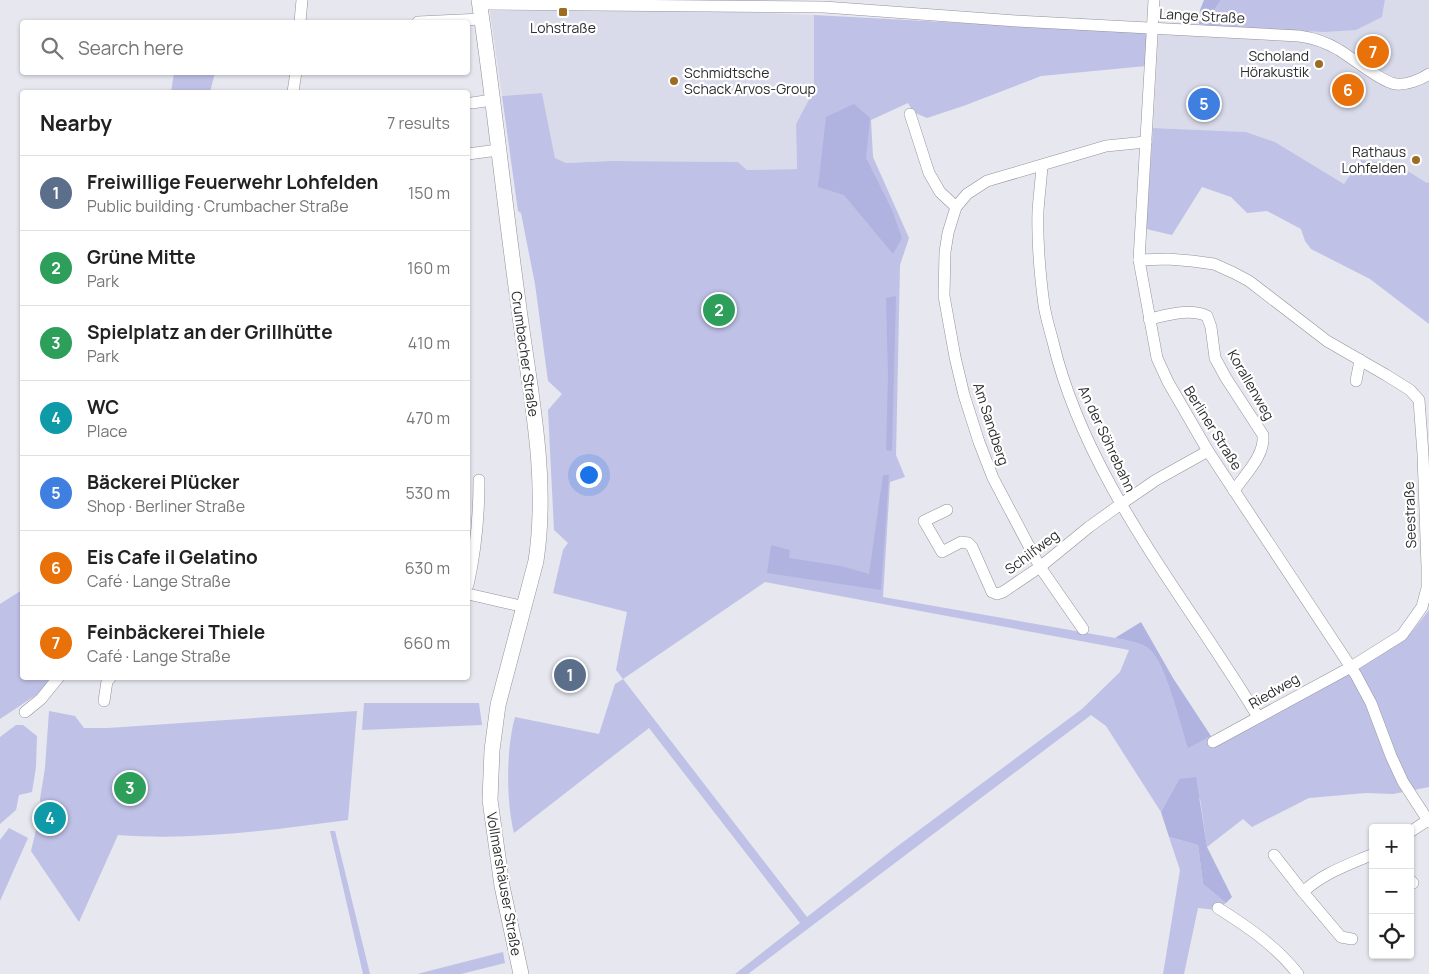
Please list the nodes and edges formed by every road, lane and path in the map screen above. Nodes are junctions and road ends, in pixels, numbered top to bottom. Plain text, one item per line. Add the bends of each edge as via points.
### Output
1 (302, 0) edge
2 (1154, 0) edge
3 (648, 3) edge
4 (863, 5) edge
5 (480, 7) edge
6 (300, 20) edge
7 (426, 20) edge
8 (1153, 28) junction
9 (1429, 74) edge
10 (296, 75) edge
11 (293, 90) edge
12 (492, 100) junction
13 (472, 103) dead end
14 (910, 114) dead end
15 (1146, 142) junction
16 (498, 150) junction
17 (470, 154) edge
18 (1042, 166) junction
19 (956, 207) junction
20 (1139, 260) junction
21 (1149, 319) junction
22 (1360, 360) junction
23 (1356, 381) dead end
24 (1208, 451) junction
25 (479, 480) dead end
26 (1234, 491) junction
27 (1121, 504) junction
28 (947, 510) dead end
29 (1040, 567) junction
30 (470, 577) edge
31 (470, 594) edge
32 (525, 607) junction
33 (1083, 629) dead end
34 (1351, 667) junction
35 (56, 680) edge
36 (108, 680) edge
37 (104, 701) dead end
38 (498, 705) joint
39 (26, 712) dead end
40 (1258, 717) junction
41 (1213, 742) dead end
42 (1429, 821) edge
43 (1414, 830) edge
44 (1274, 855) dead end
45 (1369, 856) edge
46 (1303, 892) junction
47 (1218, 908) dead end
48 (1352, 940) dead end
49 (521, 974) edge
50 (1298, 974) edge

1 - 6 street
2 - 8 street, Berliner Straße
3 - 4 street, Lange Straße
3 - 5 street, Lange Straße
4 - 8 street, Lange Straße via 1016,21
5 - 7 street, Lange Straße
5 - 12 main road, Crumbacher Straße
8 - 9 street, Lange Straße via 1316,38 1394,84 1411,82
8 - 15 street, Berliner Straße
10 - 11 street
12 - 13 street
12 - 16 main road, Crumbacher Straße
14 - 19 street via 929,173 940,192
15 - 18 street, Am Sandberg via 1106,146
15 - 20 street, Berliner Straße
16 - 17 street
16 - 32 main road, Crumbacher Straße via 540,470 540,539
18 - 19 street, Am Sandberg via 987,181 967,194
18 - 27 street, An der Söhrebahn via 1038,212 1044,306 1058,364 1074,407
19 - 29 street, Am Sandberg via 945,252 944,296 955,357 967,407 989,469
20 - 21 street, Berliner Straße
20 - 22 street, Seestraße via 1192,260 1234,272 1327,341
21 - 24 street, Berliner Straße via 1157,358
21 - 26 street, Korallenweg via 1177,313 1198,312 1208,316 1215,358 1263,435 1260,454
22 - 23 street
22 - 34 street, Seestraße via 1410,390 1419,400 1426,588 1422,607 1402,635
24 - 26 street, Berliner Straße
24 - 27 street, Schilfweg
25 - 30 street via 479,516
26 - 34 street, Berliner Straße
27 - 29 street, Schilfweg
27 - 40 street, An der Söhrebahn
28 - 29 street, Schilfweg via 924,521 942,552 961,542 968,542 992,592 1003,592
29 - 33 street, Am Sandberg
31 - 32 street
32 - 38 main road, Crumbacher Straße
34 - 40 street, Riedweg
34 - 42 street, Berliner Straße via 1371,703 1403,782
35 - 39 street
36 - 37 street
38 - 49 main road, Vollmarshäuser Straße via 490,800 502,886
40 - 41 street, Riedweg
42 - 43 street
44 - 46 street
45 - 46 street via 1330,872
46 - 48 street via 1341,937
47 - 50 street via 1261,936

